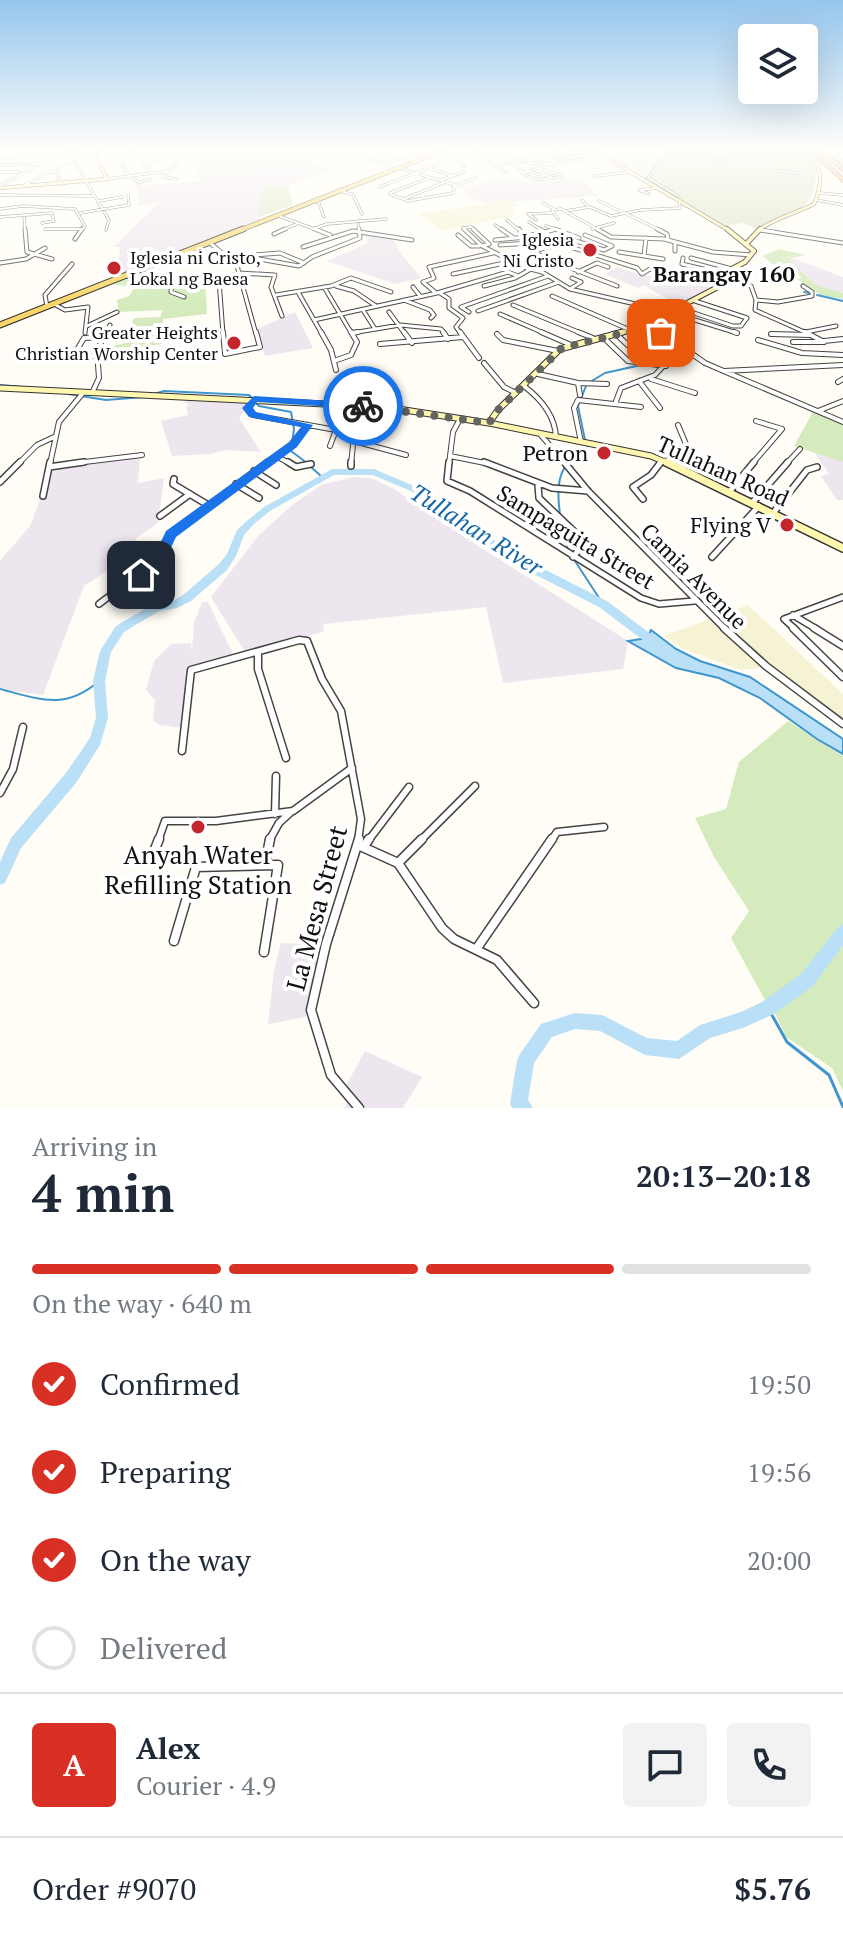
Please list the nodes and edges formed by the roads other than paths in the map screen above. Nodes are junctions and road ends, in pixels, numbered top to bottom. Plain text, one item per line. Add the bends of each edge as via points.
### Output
1 (99, 201) edge
2 (129, 202) edge
3 (308, 202) edge
4 (318, 202) edge
5 (357, 202) edge
6 (583, 202) edge
7 (600, 202) edge
8 (679, 202) edge
9 (684, 202) edge
10 (815, 202) edge
11 (543, 203) dead end
12 (588, 207) junction
13 (0, 209) edge
14 (103, 209) junction
15 (554, 211) junction
16 (564, 211) junction
17 (80, 213) junction
18 (624, 213) junction
19 (362, 214) dead end
20 (24, 215) junction
21 (274, 215) junction
22 (0, 217) edge
23 (324, 217) dead end
24 (386, 219) dead end
25 (558, 219) dead end
26 (507, 220) dead end
27 (536, 220) dead end
28 (358, 221) junction
29 (529, 222) dead end
30 (42, 223) dead end
31 (614, 223) dead end
32 (298, 224) junction
33 (495, 225) dead end
34 (546, 226) dead end
35 (45, 229) dead end
36 (84, 229) junction
37 (313, 229) junction
38 (554, 229) junction
39 (592, 229) junction
40 (106, 230) dead end
41 (760, 230) junction
42 (360, 231) junction
43 (597, 231) junction
44 (544, 232) junction
45 (274, 234) dead end
46 (458, 235) dead end
47 (549, 235) dead end
48 (585, 235) junction
49 (331, 236) junction
50 (527, 237) junction
51 (514, 238) junction
52 (646, 238) junction
53 (75, 239) dead end
54 (668, 239) junction
55 (412, 240) dead end
56 (495, 240) dead end
57 (578, 240) junction
58 (675, 241) junction
59 (209, 242) junction
60 (530, 243) junction
61 (747, 243) junction
62 (843, 243) edge
63 (500, 245) dead end
64 (481, 246) junction
65 (303, 247) dead end
66 (45, 248) dead end
67 (534, 251) junction
68 (675, 251) dead end
69 (619, 252) dead end
70 (493, 253) junction
71 (751, 255) junction
72 (34, 256) junction
73 (644, 256) junction
74 (683, 258) dead end
75 (691, 258) dead end
76 (52, 259) dead end
77 (663, 259) dead end
78 (253, 260) junction
79 (510, 262) junction
80 (0, 263) edge
81 (304, 263) junction
82 (72, 264) dead end
83 (237, 266) junction
84 (608, 267) dead end
85 (533, 268) junction
86 (732, 269) junction
87 (239, 272) junction
88 (578, 272) junction
89 (453, 274) dead end
90 (130, 276) junction
91 (518, 276) junction
92 (549, 276) junction
93 (723, 276) junction
94 (572, 278) dead end
95 (172, 281) junction
96 (559, 282) junction
97 (184, 284) dead end
98 (331, 286) junction
99 (484, 286) dead end
100 (617, 286) dead end
101 (803, 286) dead end
102 (324, 287) junction
103 (413, 287) dead end
104 (570, 289) junction
105 (298, 292) junction
106 (391, 292) dead end
107 (438, 293) junction
108 (276, 295) junction
109 (420, 296) junction
110 (184, 297) dead end
111 (553, 298) dead end
112 (402, 300) junction
113 (756, 300) junction
114 (695, 301) junction
115 (54, 304) junction
116 (513, 305) dead end
117 (376, 306) junction
118 (47, 307) junction
119 (679, 308) junction
120 (363, 310) junction
121 (478, 311) dead end
122 (117, 312) dead end
123 (389, 312) dead end
124 (469, 312) dead end
125 (670, 312) junction
126 (500, 314) dead end
127 (341, 315) junction
128 (282, 316) dead end
129 (431, 318) dead end
130 (314, 320) junction
131 (0, 325) edge
132 (110, 325) dead end
133 (400, 325) junction
134 (87, 326) junction
135 (653, 326) junction
136 (836, 326) dead end
137 (375, 329) junction
138 (630, 330) junction
139 (85, 333) dead end
140 (352, 333) junction
141 (737, 333) dead end
142 (497, 334) dead end
143 (616, 334) junction
144 (771, 334) dead end
145 (808, 334) junction
146 (103, 337) junction
147 (463, 337) junction
148 (602, 337) junction
149 (593, 338) junction
150 (448, 339) junction
151 (843, 339) edge
152 (758, 340) dead end
153 (823, 341) junction
154 (793, 342) dead end
155 (412, 343) junction
156 (380, 344) dead end
157 (571, 345) junction
158 (680, 348) junction
159 (632, 349) dead end
160 (558, 351) junction
161 (843, 355) edge
162 (97, 356) junction
163 (479, 358) dead end
164 (334, 361) junction
165 (484, 363) dead end
166 (667, 366) junction
167 (841, 366) edge
168 (336, 370) dead end
169 (723, 371) junction
170 (538, 374) junction
171 (649, 378) junction
172 (639, 381) junction
173 (578, 383) junction
174 (607, 384) dead end
175 (524, 386) junction
176 (0, 388) edge
177 (83, 393) junction
178 (92, 393) junction
179 (516, 393) junction
180 (695, 393) dead end
181 (580, 395) dead end
182 (254, 399) junction
183 (843, 401) edge
184 (615, 404) junction
185 (372, 406) junction
186 (641, 407) dead end
187 (660, 408) dead end
188 (817, 411) junction
189 (843, 413) edge
190 (832, 417) junction
191 (460, 419) junction
192 (756, 421) dead end
193 (843, 422) edge
194 (489, 423) junction
195 (308, 425) junction
196 (678, 425) dead end
197 (539, 433) junction
198 (55, 437) junction
199 (556, 437) junction
200 (354, 441) junction
201 (581, 442) junction
202 (330, 446) dead end
203 (800, 449) dead end
204 (142, 455) dead end
205 (406, 455) dead end
206 (276, 456) junction
207 (450, 456) junction
208 (664, 462) junction
209 (311, 464) dead end
210 (351, 466) dead end
211 (49, 467) junction
212 (817, 467) dead end
213 (254, 471) junction
214 (174, 479) dead end
215 (0, 482) edge
216 (236, 484) junction
217 (276, 485) dead end
218 (538, 485) junction
219 (588, 491) junction
220 (730, 491) junction
221 (190, 494) junction
222 (43, 496) dead end
223 (259, 498) dead end
224 (643, 499) dead end
225 (756, 503) junction
226 (208, 505) junction
227 (774, 512) junction
228 (160, 516) dead end
229 (843, 548) edge
230 (573, 557) junction
231 (712, 557) dead end
232 (843, 597) edge
233 (695, 601) junction
234 (99, 604) dead end
235 (792, 614) junction
236 (843, 646) edge
237 (258, 652) junction
238 (843, 677) edge
239 (843, 724) edge
240 (23, 727) dead end
241 (182, 751) dead end
242 (286, 758) dead end
243 (352, 768) junction
244 (276, 776) dead end
245 (475, 786) dead end
246 (409, 787) dead end
247 (0, 793) edge
248 (293, 811) junction
249 (275, 814) junction
250 (604, 827) dead end
251 (361, 845) junction
252 (155, 849) dead end
253 (398, 863) junction
254 (265, 865) junction
255 (174, 941) dead end
256 (477, 948) junction
257 (264, 952) dead end
258 (534, 1003) dead end
259 (359, 1108) edge

1 - 14 street
2 - 14 street
3 - 21 main road
4 - 23 street
5 - 19 street
6 - 12 street
7 - 18 street
8 - 18 street via 680,208
9 - 61 main road
10 - 41 main road
11 - 15 street
12 - 16 street
12 - 18 street via 608,215
13 - 17 street via 64,206
14 - 17 street
14 - 40 street via 110,223
15 - 16 street
15 - 25 street
15 - 27 street via 528,214
16 - 39 street
17 - 36 street
18 - 54 street
20 - 22 street
20 - 30 street via 52,213 54,221
20 - 72 street via 26,250
21 - 32 street
21 - 59 main road
24 - 28 street
26 - 50 street
28 - 37 street
28 - 42 street
29 - 44 street
31 - 39 street
32 - 37 street
32 - 45 street
33 - 51 street
34 - 38 street
35 - 36 street
36 - 53 street
37 - 49 street
38 - 44 street
38 - 57 street
39 - 43 street
41 - 61 main road
41 - 62 street
42 - 49 street
42 - 55 street
42 - 81 street via 360,238
43 - 48 street
43 - 52 street
44 - 47 street
44 - 50 street
46 - 64 street via 472,247
48 - 57 street
48 - 57 street via 612,246 604,250
49 - 65 street
50 - 51 street
50 - 60 street
51 - 56 street
52 - 54 street
52 - 73 street
54 - 58 street
58 - 68 street
58 - 71 street
59 - 83 street
59 - 90 main road
60 - 63 street
60 - 67 street
61 - 71 main road via 754,249
64 - 64 street via 463,229 471,227 489,244
64 - 70 street
66 - 72 street
67 - 88 street
67 - 93 street via 561,244 636,267 642,274 650,269
69 - 73 street
70 - 79 street
70 - 107 street via 429,267 434,278 423,282
71 - 86 main road
72 - 76 street
72 - 80 street
73 - 77 street
74 - 93 street via 680,263
75 - 86 street
78 - 81 street
78 - 81 street via 254,255 273,252
78 - 83 street
79 - 85 street
79 - 89 street
82 - 118 street via 45,295
83 - 87 street
84 - 88 street via 597,263
85 - 91 street
85 - 92 street
86 - 93 main road
87 - 87 street via 259,348 224,353 219,281
87 - 108 street via 275,275 271,285
88 - 100 street
90 - 95 street
90 - 115 main road
91 - 99 street
91 - 107 street via 509,272
92 - 96 street
92 - 124 street via 461,307
93 - 113 street via 751,286
93 - 114 main road via 716,288
94 - 104 street via 581,282
95 - 97 street
95 - 110 street via 171,292
96 - 104 street
96 - 121 street
98 - 102 street
98 - 106 street via 349,278
98 - 117 street via 354,291
101 - 113 street via 812,296
102 - 105 street
102 - 127 street
103 - 109 street
104 - 125 street
105 - 108 street
105 - 130 street
107 - 109 street
107 - 147 street via 463,318 456,326
108 - 128 street
109 - 112 street
111 - 138 street
112 - 117 street
112 - 129 street via 432,311
113 - 145 street via 755,310
114 - 119 main road
114 - 119 street via 747,318 733,326
115 - 118 main road
115 - 134 street via 65,310 88,307
116 - 149 street
117 - 120 street
118 - 131 main road
119 - 125 main road
120 - 127 street
120 - 137 street
122 - 134 street
123 - 133 street
125 - 135 main road
125 - 141 street
126 - 157 street
127 - 130 street
127 - 140 street
130 - 164 street
132 - 146 street
133 - 137 street
133 - 150 street via 441,329
133 - 155 street
134 - 139 street
135 - 138 main road
135 - 158 street
136 - 145 street
137 - 140 street
138 - 143 main road
140 - 164 street via 355,350
142 - 160 street via 503,340
143 - 148 main road
143 - 159 street
144 - 145 street
145 - 153 street
146 - 162 street
146 - 162 street via 84,338 72,359
147 - 150 street
147 - 163 street
148 - 149 main road
148 - 166 street via 628,361
149 - 157 main road
150 - 155 street
151 - 153 street
152 - 161 street via 804,354
153 - 154 street
155 - 156 street
157 - 160 main road
158 - 166 street
158 - 169 street
160 - 170 main road
162 - 178 street via 99,378
164 - 168 street
165 - 179 street
166 - 171 street
167 - 169 street
169 - 188 street
170 - 173 street
170 - 175 main road
171 - 172 street
171 - 180 street
172 - 184 street via 621,388
172 - 187 street
173 - 174 street
173 - 181 street
175 - 179 main road
175 - 199 street via 549,413
176 - 177 main road, Tullahan Road
177 - 178 main road, Tullahan Road
177 - 198 street via 60,420
178 - 182 main road, Tullahan Road
179 - 194 main road
182 - 185 main road, Tullahan Road
182 - 195 street via 247,408 253,415
183 - 188 street
184 - 186 street
184 - 201 street via 578,400 574,408
185 - 191 main road, Tullahan Road
185 - 200 street via 371,420
188 - 190 street
189 - 190 street
190 - 193 street
191 - 194 main road, Tullahan Road
191 - 207 street
192 - 220 street via 782,429
194 - 197 main road, Tullahan Road
195 - 202 street via 336,430
195 - 206 street
196 - 208 street via 688,449
197 - 199 main road, Tullahan Road
197 - 219 street, Camia Avenue
198 - 211 street
198 - 215 street via 37,445
199 - 201 main road, Tullahan Road
200 - 205 street
200 - 210 street
201 - 208 main road, Tullahan Road
203 - 225 street
204 - 211 street
206 - 209 street via 296,467
206 - 213 street
207 - 218 street via 476,459
207 - 230 street, Sampaguita Street via 446,479
208 - 220 main road, Tullahan Road
208 - 224 street via 633,487
211 - 222 street
212 - 227 street via 807,470
213 - 216 street
213 - 217 street
214 - 221 street via 173,484
216 - 223 street
216 - 226 street
218 - 219 street
218 - 230 street via 539,498 581,538 582,546
219 - 233 street, Camia Avenue
220 - 225 main road, Tullahan Road
221 - 226 street
221 - 228 street
225 - 227 main road, Tullahan Road
225 - 231 street
226 - 234 street via 171,534 145,572
227 - 229 main road, Tullahan Road
230 - 233 street, Sampaguita Street via 641,598 659,604
232 - 235 street
233 - 239 street, Camia Avenue via 766,666
235 - 236 street
235 - 238 street via 784,617 786,622
237 - 241 street, La Mesa Street via 191,669
237 - 242 street via 258,669
237 - 243 street, La Mesa Street via 307,641 341,711
240 - 247 street via 13,769
243 - 248 street
243 - 251 street, La Mesa Street
244 - 249 street
245 - 253 street
246 - 251 street
248 - 249 street
248 - 254 street via 270,833
249 - 252 street via 166,821
250 - 256 street via 557,832
251 - 253 street
251 - 259 street, La Mesa Street via 326,944 311,1010 324,1063
253 - 256 street via 442,928
254 - 255 street via 196,867
254 - 257 street via 278,865
256 - 258 street via 497,960

